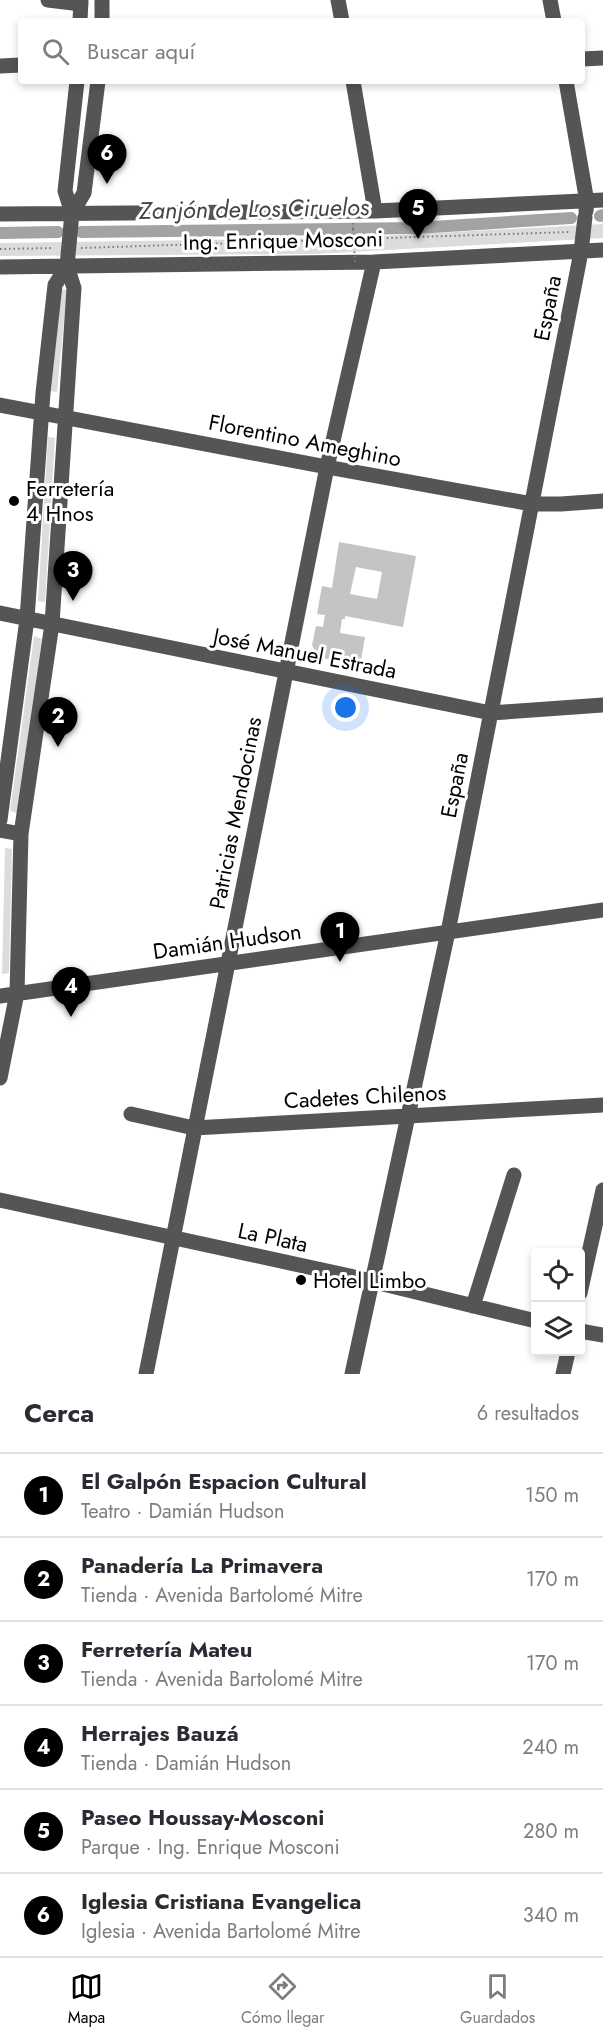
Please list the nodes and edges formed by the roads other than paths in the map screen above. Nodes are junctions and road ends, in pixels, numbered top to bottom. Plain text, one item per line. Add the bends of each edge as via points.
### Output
1 (48, 0) edge
2 (102, 0) edge
3 (338, 0) edge
4 (550, 0) edge
5 (81, 2) edge
6 (80, 18) edge
7 (102, 18) edge
8 (341, 18) edge
9 (553, 18) edge
10 (603, 58) edge
11 (585, 59) edge
12 (18, 65) edge
13 (0, 66) edge
14 (77, 84) edge
15 (98, 84) edge
16 (354, 84) edge
17 (567, 84) edge
18 (603, 200) edge
19 (587, 202) junction
20 (375, 211) junction
21 (72, 213) junction
22 (0, 214) edge
23 (603, 250) edge
24 (581, 252) junction
25 (374, 262) junction
26 (67, 266) junction
27 (0, 267) edge
28 (0, 405) edge
29 (41, 412) junction
30 (64, 417) junction
31 (327, 467) junction
32 (603, 501) edge
33 (532, 504) junction
34 (0, 613) edge
35 (27, 619) junction
36 (52, 624) junction
37 (286, 672) junction
38 (603, 705) edge
39 (491, 713) junction
40 (0, 820) edge
41 (0, 830) edge
42 (21, 834) junction
43 (603, 910) edge
44 (448, 932) junction
45 (229, 963) junction
46 (17, 993) junction
47 (0, 996) edge
48 (0, 1078) edge
49 (603, 1105) edge
50 (131, 1114) dead end
51 (409, 1116) junction
52 (194, 1128) junction
53 (514, 1174) dead end
54 (603, 1190) edge
55 (0, 1200) edge
56 (172, 1238) junction
57 (585, 1271) edge
58 (371, 1281) junction
59 (473, 1306) junction
60 (531, 1320) edge
61 (585, 1333) edge
62 (603, 1335) edge
63 (567, 1356) edge
64 (146, 1374) edge
65 (352, 1374) edge
66 (563, 1374) edge

1 - 5 street
2 - 7 street
3 - 8 street
4 - 9 street
5 - 6 street
10 - 11 street
12 - 13 street
14 - 21 street via 65,191
15 - 21 street via 84,193
16 - 20 street
17 - 19 street, España
18 - 19 street
19 - 20 street
19 - 24 street, España, bridge
20 - 21 street
21 - 22 street
21 - 26 street
23 - 24 street, Ing. Enrique Mosconi
24 - 25 street, Ing. Enrique Mosconi
24 - 33 street, España
25 - 26 street, Ing. Enrique Mosconi
25 - 31 street, Patricias Mendocinas
26 - 27 street, Ing. Enrique Mosconi
26 - 29 street via 55,285
26 - 30 street via 74,288
28 - 29 street, Florentino Ameghino
29 - 30 street, Florentino Ameghino
29 - 35 street
30 - 31 street, Florentino Ameghino
30 - 36 street
31 - 33 street, Florentino Ameghino
31 - 37 street, Patricias Mendocinas
32 - 33 street, Florentino Ameghino
33 - 39 street, España
34 - 35 street, José Manuel Estrada
35 - 36 street, José Manuel Estrada
35 - 40 street
36 - 37 street, José Manuel Estrada
36 - 42 street
37 - 39 street, José Manuel Estrada
37 - 45 street, Patricias Mendocinas
38 - 39 street, José Manuel Estrada
39 - 44 street, España
41 - 42 street
42 - 46 street
43 - 44 street, Damián Hudson
44 - 45 street, Damián Hudson
44 - 51 street, España
45 - 46 street, Damián Hudson
45 - 52 street, Patricias Mendocinas
46 - 47 street, Damián Hudson
46 - 48 street
49 - 51 street, Cadetes Chilenos
50 - 52 street, Cadetes Chilenos
51 - 52 street, Cadetes Chilenos
51 - 58 street, España
52 - 56 street, Patricias Mendocinas
53 - 59 street
54 - 57 street
55 - 56 street, La Plata
56 - 58 street, La Plata
56 - 64 street, Patricias Mendocinas
58 - 59 street, La Plata
58 - 65 street, España
59 - 60 street, La Plata
61 - 62 street
63 - 66 street

